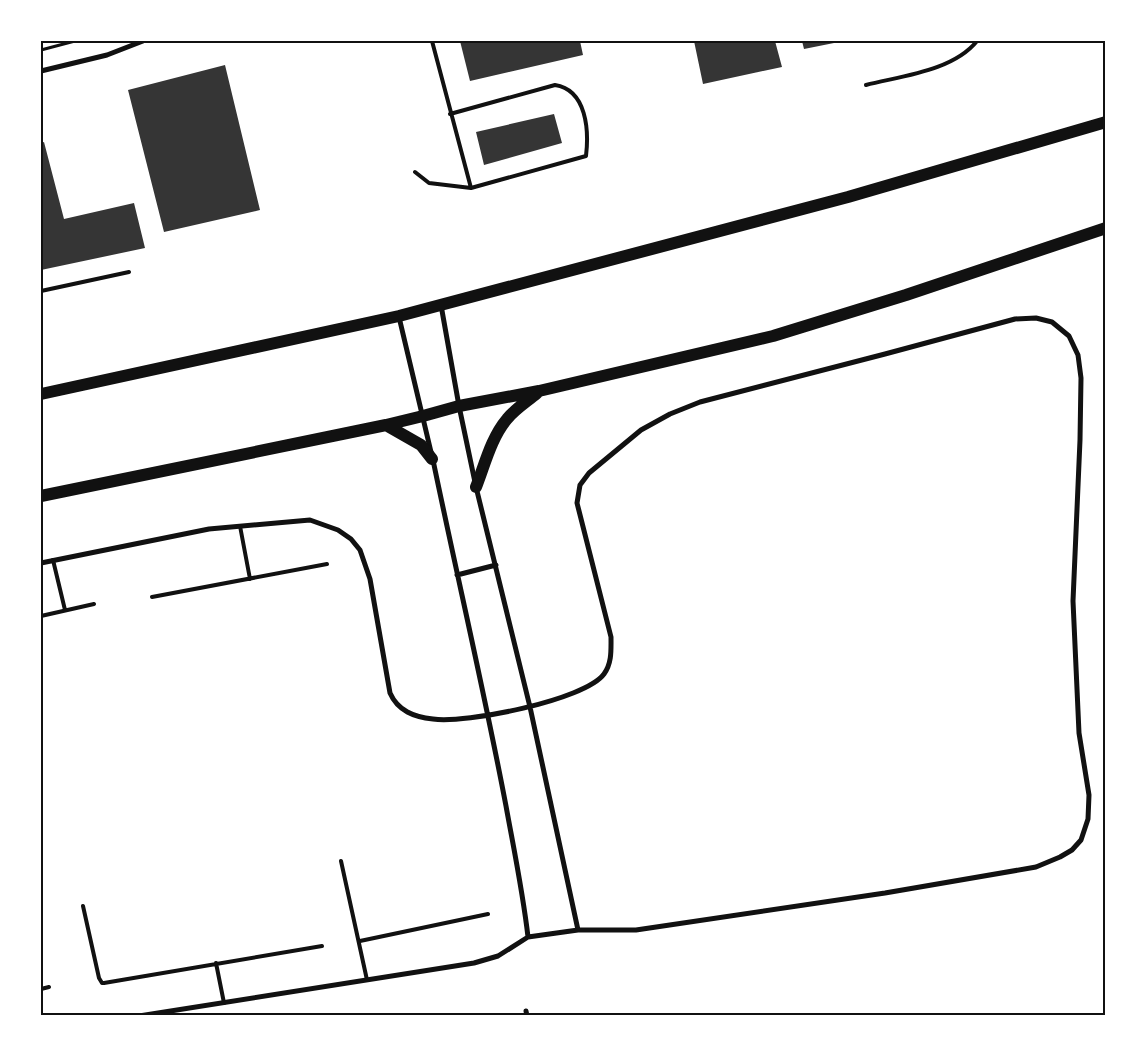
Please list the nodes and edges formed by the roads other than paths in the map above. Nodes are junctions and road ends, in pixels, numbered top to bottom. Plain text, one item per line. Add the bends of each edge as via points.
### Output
1 (143, 41) edge
2 (432, 41) edge
3 (977, 41) edge
4 (41, 71) edge
5 (866, 85) dead end
6 (450, 114) junction
7 (1106, 122) edge
8 (415, 172) dead end
9 (471, 188) junction
10 (1106, 228) edge
11 (129, 272) dead end
12 (41, 291) edge
13 (441, 305) junction
14 (399, 316) junction
15 (539, 391) junction
16 (41, 394) edge
17 (459, 406) junction
18 (423, 416) junction
19 (386, 425) junction
20 (432, 458) junction
21 (476, 487) junction
22 (41, 496) edge
23 (240, 526) junction
24 (53, 560) junction
25 (41, 563) edge
26 (328, 564) dead end
27 (496, 565) junction
28 (457, 575) junction
29 (250, 579) junction
30 (152, 597) dead end
31 (94, 604) dead end
32 (65, 610) junction
33 (41, 616) edge
34 (530, 707) junction
35 (489, 716) junction
36 (341, 861) dead end
37 (83, 906) dead end
38 (488, 914) dead end
39 (578, 930) junction
40 (528, 937) junction
41 (360, 941) junction
42 (322, 946) dead end
43 (216, 963) junction
44 (367, 980) junction
45 (49, 987) dead end
46 (41, 989) edge
47 (224, 1002) junction
48 (139, 1016) edge

1 - 4 street via 108,55
2 - 6 lane
3 - 5 lane via 972,49 945,66
6 - 9 lane
6 - 9 lane via 555,85 563,86 575,95 586,122 586,156
7 - 13 main road via 848,197
8 - 9 lane via 429,183
10 - 15 main road via 773,336
11 - 12 lane
13 - 14 main road
13 - 17 street
14 - 16 main road
14 - 18 street
15 - 17 main road
15 - 21 main road via 499,430
17 - 18 main road
17 - 21 street
18 - 19 main road
18 - 20 street
19 - 20 main road via 421,445
19 - 22 main road
20 - 28 street
21 - 27 street
23 - 24 street via 209,529
23 - 29 lane
23 - 35 street via 310,520 338,530 351,539 360,550 370,579 394,702 408,713 436,720
24 - 25 street
24 - 32 lane
26 - 29 lane
27 - 28 street
27 - 34 street
28 - 35 street
29 - 30 lane
31 - 32 lane
32 - 33 lane
34 - 35 street
34 - 39 street
34 - 39 street via 592,685 609,664 611,637 577,502 578,494 589,473 641,430 700,402 1015,319 1036,318 1052,322 1069,336 1078,355 1081,378 1073,601 1078,733 1089,795 1088,819 1081,840 1072,850 1036,867 636,930
35 - 40 street
36 - 41 lane
37 - 43 lane via 102,983
38 - 41 lane
39 - 40 street
40 - 44 street via 486,960
41 - 44 lane
42 - 43 lane
43 - 47 lane
44 - 47 street
45 - 46 lane
47 - 48 street

